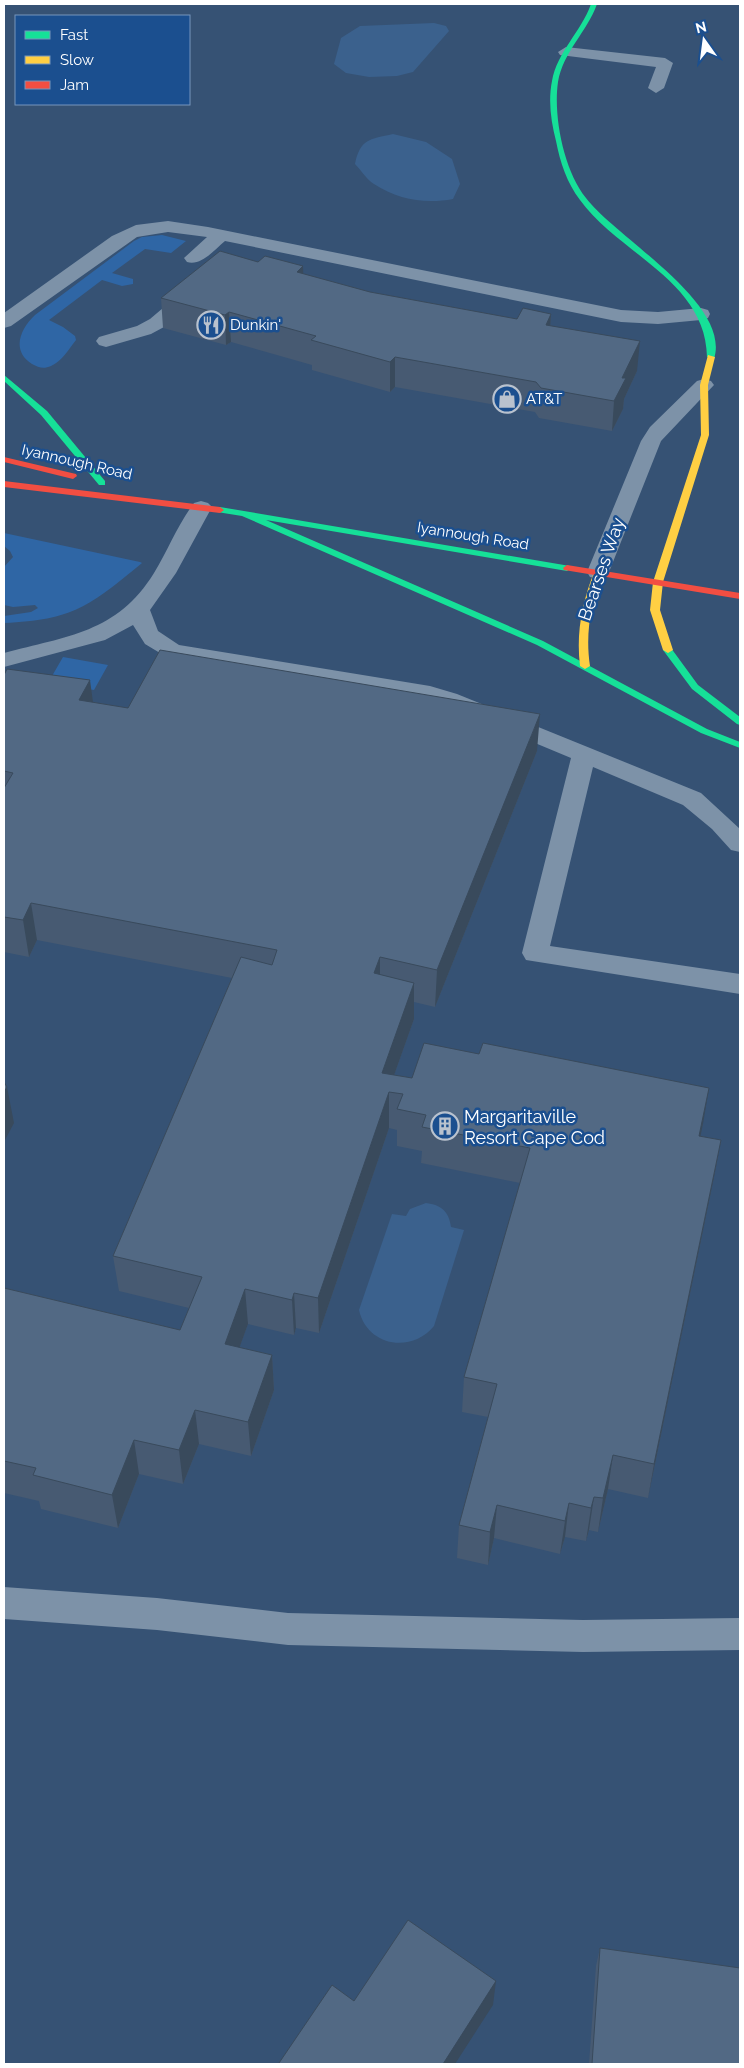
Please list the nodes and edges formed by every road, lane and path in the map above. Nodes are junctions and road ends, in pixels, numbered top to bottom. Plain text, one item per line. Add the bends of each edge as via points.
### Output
1 (594, 4) edge
2 (566, 52) junction
3 (656, 88) dead end
4 (221, 235) junction
5 (193, 258) dead end
6 (252, 259) edge
7 (202, 285) edge
8 (494, 290) junction
9 (701, 314) junction
10 (4, 322) edge
11 (106, 341) dead end
12 (4, 379) edge
13 (704, 385) junction
14 (4, 460) edge
15 (102, 483) junction
16 (4, 484) edge
17 (201, 507) junction
18 (242, 513) junction
19 (598, 572) junction
20 (658, 582) junction
21 (740, 596) edge
22 (138, 609) junction
23 (4, 660) edge
24 (585, 666) junction
25 (740, 722) edge
26 (740, 745) edge
27 (584, 754) junction
28 (737, 834) edge
29 (740, 984) edge
30 (4, 1603) edge
31 (740, 1634) edge

1 - 2 main road via 586,24
2 - 3 street via 665,63
2 - 9 main road via 554,76 554,98 563,158 575,188 603,222 684,292
4 - 5 street
4 - 8 street
4 - 10 street via 168,226 138,229
6 - 8 street via 418,292
7 - 11 street via 154,325
8 - 9 street via 638,318
9 - 13 main road via 707,327 711,356
12 - 15 main road via 37,406
13 - 19 street, Bearses Way via 657,431 651,441
13 - 20 main road via 706,435 687,485
14 - 15 main road, Iyannough Road
15 - 17 main road, Iyannough Road
16 - 17 main road, Iyannough Road
17 - 18 main road, Iyannough Road
17 - 22 street via 170,563
18 - 19 main road, Iyannough Road
18 - 24 main road via 540,643
19 - 20 main road, Iyannough Road
19 - 24 main road, Bearses Way via 580,626
20 - 21 main road, Iyannough Road
20 - 25 main road via 658,624 674,659 695,687
22 - 23 street via 110,630 97,635
22 - 27 street via 147,635 158,645 173,651 422,691
24 - 26 main road via 704,731
27 - 28 street via 692,799
27 - 29 street via 535,953
30 - 31 street via 147,1613 288,1629 583,1636

